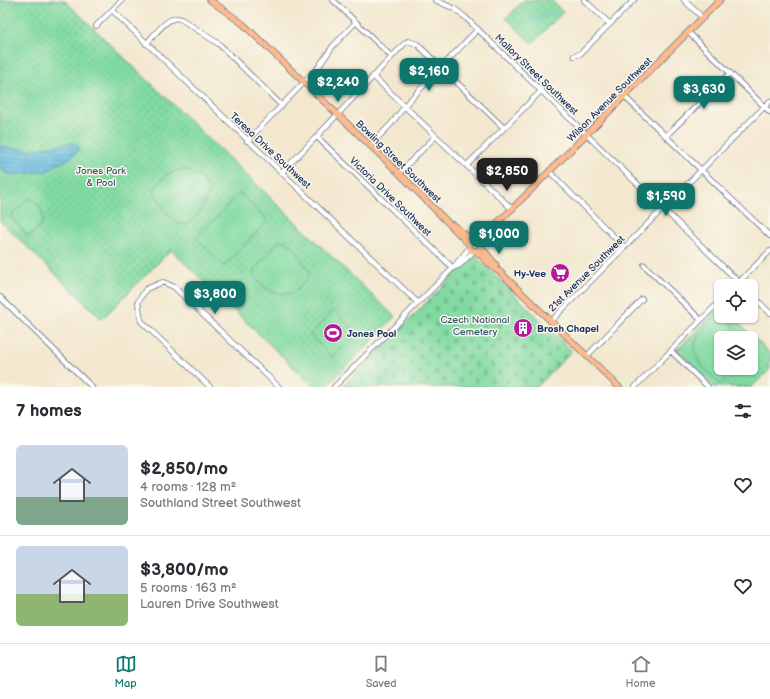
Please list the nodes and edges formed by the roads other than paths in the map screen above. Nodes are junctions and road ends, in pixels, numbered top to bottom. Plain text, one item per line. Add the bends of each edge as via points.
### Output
1 (122, 0) edge
2 (210, 0) edge
3 (333, 0) edge
4 (435, 0) edge
5 (584, 0) edge
6 (634, 0) edge
7 (684, 0) edge
8 (720, 0) edge
9 (112, 10) junction
10 (703, 18) junction
11 (356, 22) junction
12 (610, 24) junction
13 (96, 26) dead end
14 (478, 29) junction
15 (688, 32) junction
16 (146, 44) junction
17 (574, 56) dead end
18 (392, 57) junction
19 (441, 67) junction
20 (730, 73) junction
21 (373, 76) junction
22 (304, 83) junction
23 (542, 90) junction
24 (624, 96) junction
25 (770, 101) edge
26 (282, 106) junction
27 (405, 106) junction
28 (764, 106) junction
29 (770, 112) edge
30 (338, 116) junction
31 (504, 128) junction
32 (586, 134) junction
33 (436, 136) junction
34 (666, 136) junction
35 (317, 137) junction
36 (247, 141) junction
37 (370, 146) junction
38 (467, 165) junction
39 (701, 170) junction
40 (549, 171) junction
41 (282, 172) junction
42 (399, 173) junction
43 (663, 208) junction
44 (511, 210) junction
45 (770, 236) edge
46 (475, 246) junction
47 (624, 247) junction
48 (770, 251) edge
49 (644, 265) dead end
50 (453, 268) junction
51 (733, 279) edge
52 (744, 279) edge
53 (0, 297) edge
54 (642, 299) dead end
55 (758, 301) edge
56 (418, 303) junction
57 (714, 307) edge
58 (770, 313) edge
59 (701, 320) junction
60 (551, 321) junction
61 (671, 351) junction
62 (587, 356) junction
63 (92, 387) edge
64 (210, 387) edge
65 (279, 387) edge
66 (334, 387) edge
67 (619, 387) edge
68 (635, 387) edge
69 (708, 387) edge

1 - 9 street
2 - 22 main road, Bowling Street Southwest via 238,20
3 - 11 street
4 - 14 street, Mallory Street Southwest via 459,12
5 - 12 street
6 - 12 street
7 - 10 street
8 - 10 main road, Wilson Avenue Southwest
9 - 13 street
9 - 16 street, Teresa Drive Southwest
10 - 15 main road, Wilson Avenue Southwest
11 - 18 street
11 - 22 street
12 - 17 street via 580,54
14 - 19 street
14 - 23 street, Mallory Street Southwest
15 - 20 street
15 - 24 main road, Wilson Avenue Southwest
16 - 26 street via 170,19 181,19 219,44
16 - 36 street, Teresa Drive Southwest
18 - 19 street via 408,41 417,44
18 - 21 street
19 - 27 street
19 - 31 street
20 - 28 street
20 - 34 street
21 - 27 street
21 - 30 street
22 - 26 street
22 - 30 main road, Bowling Street Southwest
23 - 31 street
23 - 32 street, Mallory Street Southwest
24 - 32 main road, Wilson Avenue Southwest
24 - 34 street
25 - 28 street, 21st Avenue Southwest
26 - 36 street
27 - 33 street
27 - 37 street
28 - 29 street
28 - 39 street, 21st Avenue Southwest
30 - 35 street
30 - 37 main road, Bowling Street Southwest
31 - 38 street
32 - 40 main road, Wilson Avenue Southwest
32 - 43 street, Mallory Street Southwest
33 - 38 street
33 - 42 street
34 - 39 street
35 - 41 street
35 - 50 street, Victoria Drive Southwest
36 - 41 street, Teresa Drive Southwest
37 - 42 main road, Bowling Street Southwest
38 - 44 street
39 - 43 street, 21st Avenue Southwest
39 - 45 street
40 - 44 main road, Wilson Avenue Southwest
40 - 47 street
41 - 56 street, Teresa Drive Southwest
42 - 46 main road, Bowling Street Southwest
43 - 47 street, 21st Avenue Southwest
43 - 51 street, Mallory Street Southwest
44 - 46 main road, Wilson Avenue Southwest
46 - 50 street
46 - 60 main road, Bowling Street Southwest
47 - 60 street, 21st Avenue Southwest
48 - 52 street
49 - 59 street
50 - 56 street
53 - 63 street
54 - 62 street
55 - 58 street
56 - 66 street
57 - 59 street
59 - 61 street
60 - 62 main road, Bowling Street Southwest
61 - 68 street
61 - 69 street
62 - 67 main road, Bowling Street Southwest
64 - 65 street via 141,321 138,302 151,285 163,282 174,287

